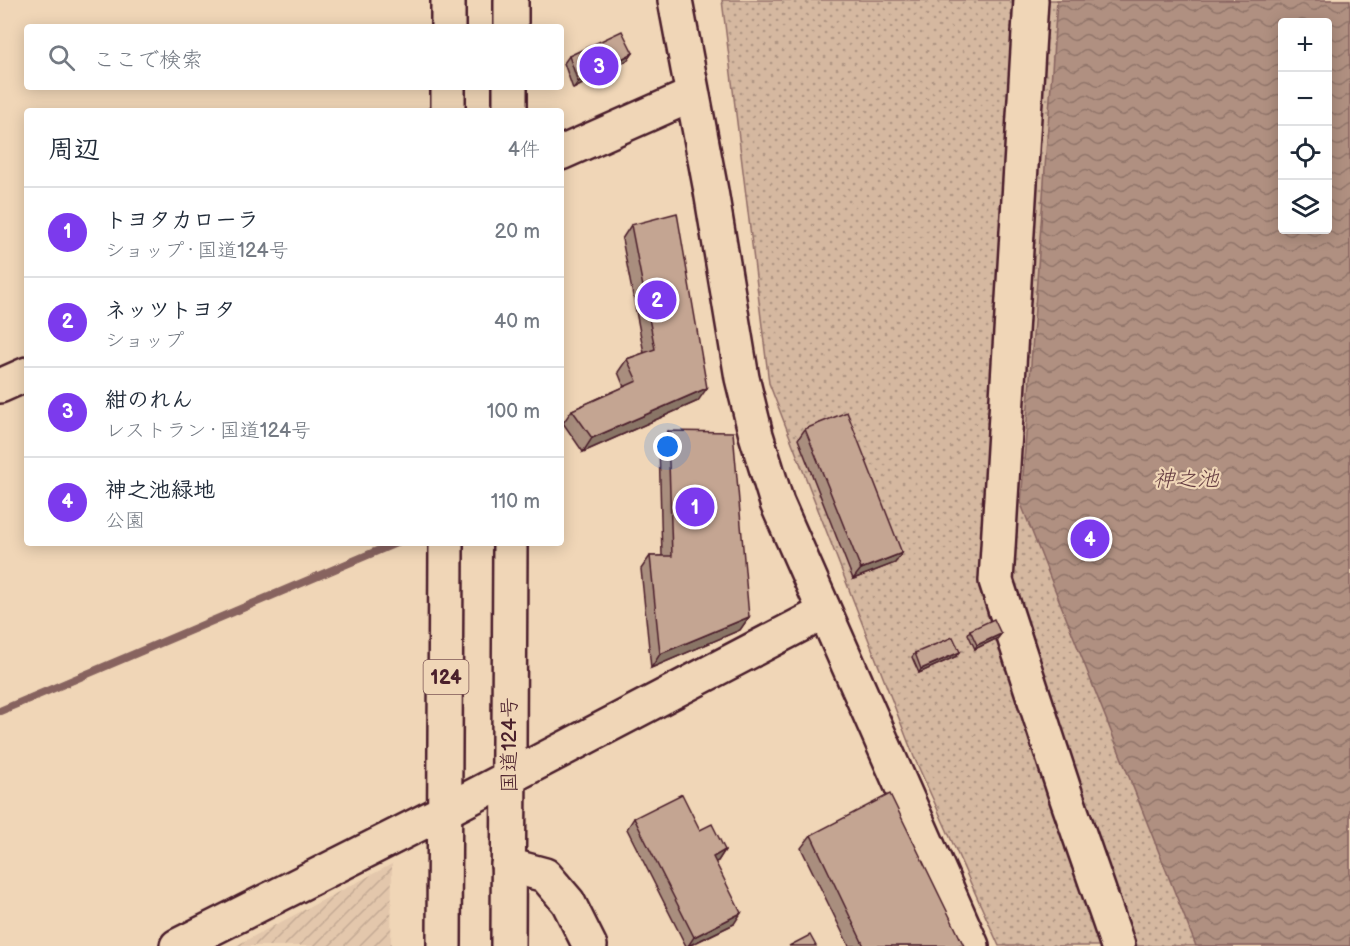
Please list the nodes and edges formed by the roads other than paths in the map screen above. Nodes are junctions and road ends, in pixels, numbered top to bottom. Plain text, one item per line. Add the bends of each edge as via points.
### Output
1 (448, 0) edge
2 (511, 0) edge
3 (675, 0) edge
4 (1031, 0) edge
5 (448, 24) edge
6 (511, 24) edge
7 (448, 90) edge
8 (510, 90) edge
9 (692, 95) junction
10 (448, 108) edge
11 (510, 108) edge
12 (564, 152) edge
13 (24, 375) edge
14 (0, 386) edge
15 (446, 546) edge
16 (510, 546) edge
17 (825, 612) junction
18 (509, 778) junction
19 (445, 811) junction
20 (508, 865) junction
21 (177, 946) edge
22 (444, 946) edge
23 (508, 946) edge
24 (590, 946) edge
25 (972, 946) edge
26 (1118, 946) edge

1 - 5 main road
2 - 6 main road
3 - 9 main road
4 - 26 main road via 996,581
7 - 10 main road
8 - 11 main road
9 - 12 main road
9 - 17 main road via 742,378 756,435 777,502
13 - 14 main road
15 - 19 main road, 124
16 - 18 main road, 国道124号
17 - 18 main road
17 - 25 main road
18 - 19 main road
18 - 20 main road, 国道124号
19 - 21 main road
19 - 22 main road, 124
20 - 23 main road, 国道124号
20 - 24 main road via 545,875 568,902

